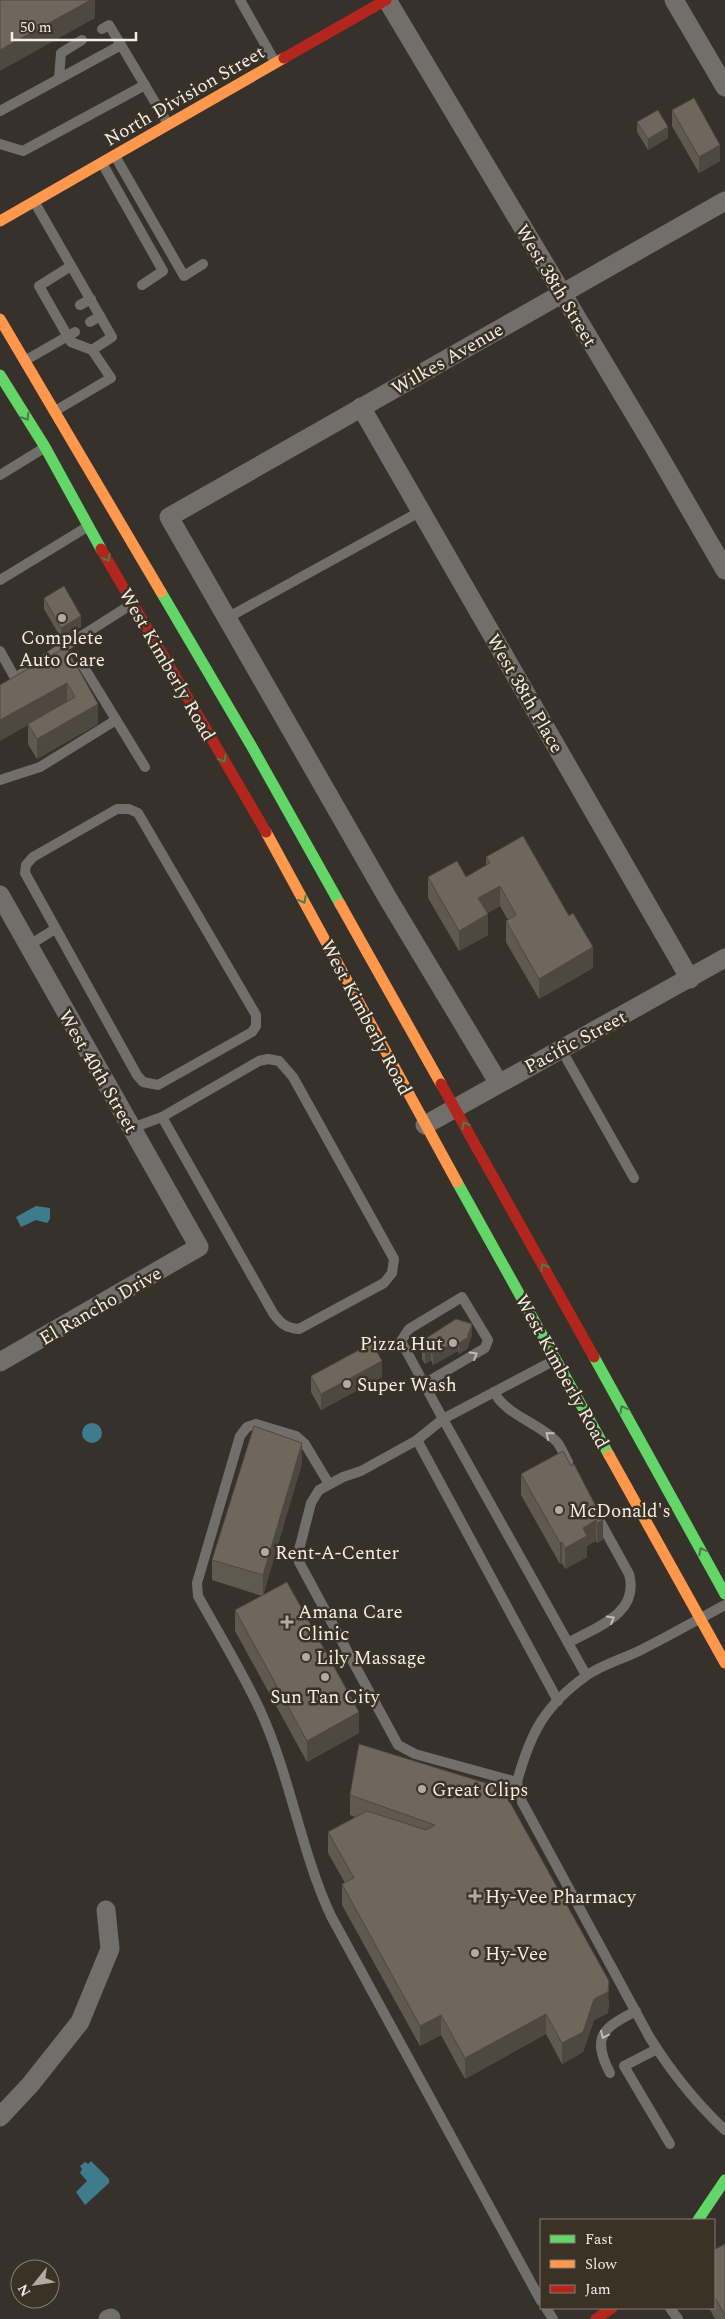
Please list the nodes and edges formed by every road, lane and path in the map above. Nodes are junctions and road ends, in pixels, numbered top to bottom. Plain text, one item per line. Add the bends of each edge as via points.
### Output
1 (240, 0) edge
2 (386, 0) edge
3 (674, 0) edge
4 (105, 27) dead end
5 (82, 40) dead end
6 (121, 45) junction
7 (276, 63) junction
8 (59, 78) junction
9 (145, 85) junction
10 (725, 87) edge
11 (0, 111) edge
12 (168, 124) junction
13 (0, 144) edge
14 (114, 155) junction
15 (102, 162) junction
16 (725, 201) edge
17 (34, 202) junction
18 (0, 221) edge
19 (203, 264) dead end
20 (72, 266) junction
21 (142, 285) dead end
22 (562, 293) junction
23 (91, 299) junction
24 (80, 305) dead end
25 (100, 316) junction
26 (0, 319) edge
27 (90, 322) dead end
28 (71, 334) junction
29 (92, 350) junction
30 (25, 360) junction
31 (0, 375) edge
32 (361, 407) junction
33 (55, 411) junction
34 (45, 447) junction
35 (0, 474) edge
36 (421, 511) junction
37 (89, 526) junction
38 (725, 570) edge
39 (0, 580) edge
40 (132, 604) junction
41 (227, 618) junction
42 (0, 651) edge
43 (82, 664) dead end
44 (116, 720) junction
45 (145, 767) dead end
46 (0, 780) edge
47 (0, 895) edge
48 (55, 929) junction
49 (28, 946) junction
50 (725, 958) edge
51 (690, 979) junction
52 (561, 1049) junction
53 (498, 1082) junction
54 (455, 1108) junction
55 (162, 1117) junction
56 (425, 1125) junction
57 (132, 1128) junction
58 (634, 1178) dead end
59 (199, 1247) joint
60 (556, 1359) junction
61 (0, 1362) edge
62 (424, 1384) junction
63 (494, 1392) junction
64 (442, 1419) junction
65 (417, 1440) junction
66 (576, 1475) edge
67 (329, 1484) junction
68 (589, 1500) edge
69 (725, 1594) edge
70 (725, 1605) edge
71 (700, 1618) junction
72 (568, 1643) junction
73 (725, 1663) edge
74 (586, 1675) junction
75 (558, 1701) junction
76 (517, 1782) junction
77 (106, 1910) dead end
78 (636, 2011) junction
79 (657, 2049) junction
80 (610, 2073) dead end
81 (0, 2116) edge
82 (725, 2130) edge
83 (670, 2144) dead end
84 (725, 2180) edge
85 (699, 2219) edge
86 (540, 2298) edge
87 (611, 2309) edge
88 (596, 2319) edge

1 - 7 lane
2 - 7 main road, North Division Street
2 - 22 street, West 38th Street
3 - 10 street
4 - 6 lane
5 - 8 lane via 61,53
6 - 8 lane
6 - 9 lane
7 - 12 main road, North Division Street
8 - 11 lane
9 - 12 lane
9 - 13 lane via 22,151
12 - 14 main road, North Division Street
14 - 15 main road, North Division Street
14 - 19 lane via 184,276
15 - 17 main road, North Division Street
15 - 21 lane via 163,271
16 - 22 street, Wilkes Avenue
17 - 18 main road, North Division Street
17 - 20 lane
20 - 23 lane
20 - 28 lane via 39,286
22 - 32 street, Wilkes Avenue
22 - 38 street, West 38th Street
23 - 24 lane
23 - 25 lane
25 - 27 lane
25 - 29 lane via 112,337
26 - 30 main road, West Kimberly Road
28 - 29 lane via 71,342
28 - 30 lane
29 - 33 lane via 111,378
30 - 33 main road, West Kimberly Road
31 -> 34 main road, West Kimberly Road
32 - 36 street, West 38th Place
32 - 41 street, Wilkes Avenue via 170,517
33 - 54 main road, West Kimberly Road via 247,739
34 - 35 lane
34 - 37 main road, West Kimberly Road
36 - 41 lane
36 - 51 street, West 38th Place
37 - 39 lane
37 -> 40 main road, West Kimberly Road
40 - 42 lane via 15,678
40 -> 56 main road, West Kimberly Road via 275,847
41 - 53 street
43 - 44 lane
44 - 45 lane
44 - 46 lane via 40,767
47 - 49 street, West 40th Street
48 - 48 lane via 143,1082 158,1085 252,1032 256,1026 256,1015 138,813 117,809 33,857 26,865 25,873
48 - 49 lane
49 - 57 street, West 40th Street
50 - 51 street, Pacific Street
51 - 52 street, Pacific Street
52 - 53 street, Pacific Street
52 - 58 lane
53 - 54 street, Pacific Street
54 - 56 street, Pacific Street
69 -> 54 main road, West Kimberly Road
55 - 55 lane via 280,1323 287,1328 299,1330 384,1283 392,1273 394,1260 387,1245 293,1076 280,1061 260,1061
55 - 57 lane
56 - 60 main road, West Kimberly Road
57 - 59 street, West 40th Street
59 - 61 street, El Rancho Drive
60 - 63 lane
60 - 71 main road, West Kimberly Road
62 -> 62 lane via 485,1348 488,1340 462,1298 409,1329 401,1340
62 - 64 lane
63 - 64 lane
66 -> 63 lane via 558,1442 501,1404
64 - 65 lane
64 - 72 lane
65 - 67 lane via 362,1471
65 - 75 lane
67 - 76 lane via 315,1495 311,1504 298,1554 299,1562 398,1745 415,1754
67 - 86 lane via 305,1444 296,1436 256,1424 247,1427 240,1436 197,1583 198,1596 261,1711 299,1820 321,1896
72 -> 68 lane via 618,1615 631,1596 630,1574
70 - 71 lane
71 - 73 main road, West Kimberly Road
71 - 74 lane
72 - 74 lane
74 - 75 lane
75 - 76 lane via 530,1738
76 - 78 lane via 522,1802
77 - 81 street via 110,1948 80,2022 30,2085
78 - 79 lane
78 -> 80 lane via 611,2024 602,2037 601,2053
79 - 82 lane via 696,2103
79 - 83 lane via 624,2066
84 - 85 main road
87 - 88 main road

